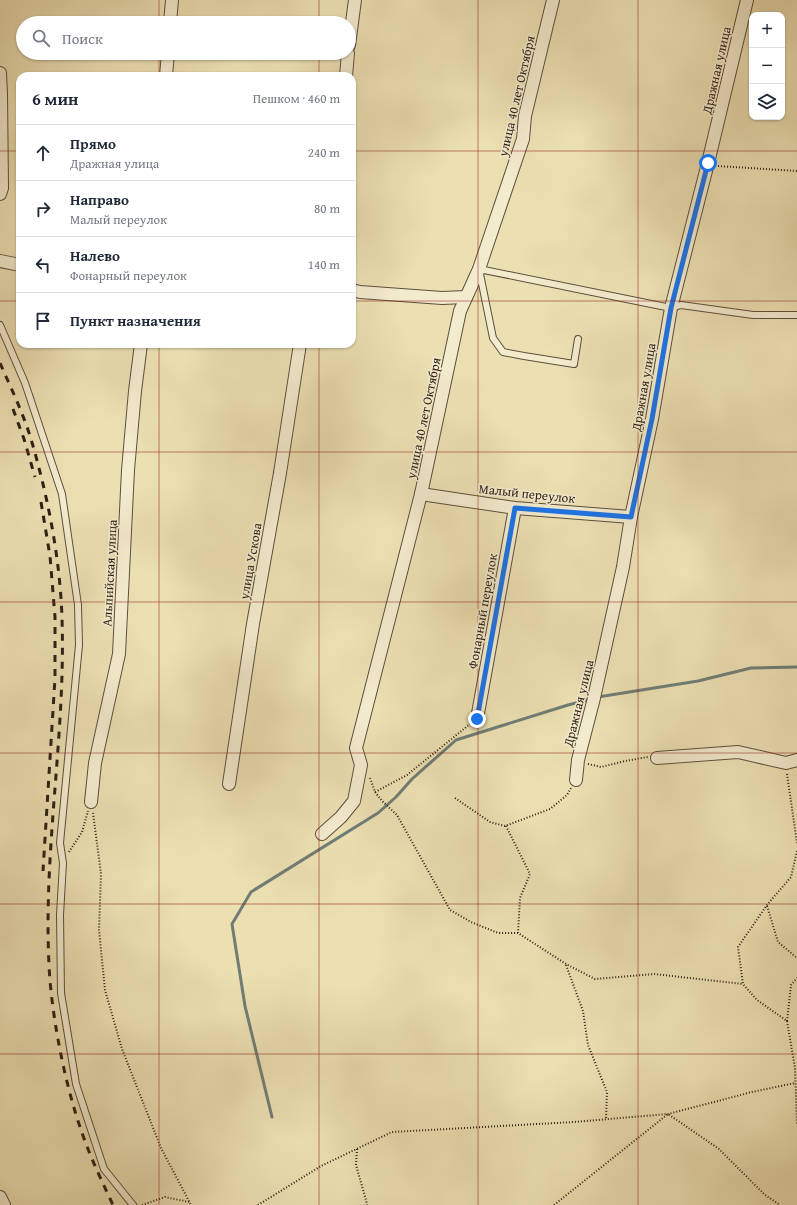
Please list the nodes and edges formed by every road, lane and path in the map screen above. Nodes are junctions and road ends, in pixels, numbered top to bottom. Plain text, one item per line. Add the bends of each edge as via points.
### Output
1 (172, 0) edge
2 (355, 0) edge
3 (553, 0) edge
4 (747, 0) edge
5 (171, 16) edge
6 (353, 16) edge
7 (167, 60) edge
8 (347, 60) edge
9 (166, 72) edge
10 (346, 72) edge
11 (0, 73) edge
12 (708, 165) junction
13 (797, 171) edge
14 (0, 194) edge
15 (0, 261) edge
16 (16, 264) edge
17 (479, 269) junction
18 (356, 291) edge
19 (466, 297) junction
20 (671, 308) junction
21 (797, 315) edge
22 (0, 326) edge
23 (578, 339) dead end
24 (140, 348) edge
25 (299, 348) edge
26 (421, 494) junction
27 (515, 508) junction
28 (631, 517) junction
29 (477, 719) joint
30 (657, 758) joint
31 (578, 760) junction
32 (791, 761) edge
33 (361, 765) junction
34 (576, 780) joint
35 (229, 784) dead end
36 (375, 792) junction
37 (455, 798) dead end
38 (91, 802) junction
39 (505, 826) junction
40 (322, 834) dead end
41 (797, 843) edge
42 (797, 851) edge
43 (63, 863) junction
44 (767, 905) junction
45 (518, 933) junction
46 (797, 958) edge
47 (566, 964) junction
48 (797, 978) edge
49 (743, 984) junction
50 (787, 1021) junction
51 (795, 1083) junction
52 (668, 1114) junction
53 (606, 1119) junction
54 (797, 1124) edge
55 (357, 1148) junction
56 (0, 1197) edge
57 (189, 1202) junction
58 (262, 1204) edge
59 (4, 1205) edge
60 (133, 1205) edge
61 (142, 1205) edge
62 (191, 1205) edge
63 (258, 1205) edge
64 (367, 1205) edge
65 (554, 1205) edge
66 (780, 1205) edge

1 - 5 street
2 - 6 street
3 - 17 street, улица 40 лет Октября via 523,139
4 - 12 street, Дражная улица
7 - 9 street
8 - 10 street
11 - 14 street
12 - 13 path
12 - 20 street, Дражная улица
15 - 16 street
17 - 19 street, улица 40 лет Октября
17 - 20 lane
17 - 23 lane via 493,338 503,352 574,364
18 - 19 street via 442,298
19 - 26 street, улица 40 лет Октября via 460,311
20 - 21 lane via 681,305 753,315
20 - 28 street, Дражная улица via 652,419
22 - 43 lane via 25,383 62,494 78,605 79,645 60,843
24 - 38 street, Альпийская улица via 128,470 119,654 95,763
25 - 35 street, улица Ускова
26 - 27 street, Малый переулок
26 - 33 street, улица 40 лет Октября via 356,748
27 - 28 street, Малый переулок
27 - 29 street, Фонарный переулок
28 - 31 street, Дражная улица via 623,567
29 - 36 path via 407,775
30 - 31 path via 645,756 601,767
30 - 32 street via 738,752
31 - 34 street, Дражная улица
32 - 41 path
33 - 36 path
33 - 40 street, улица 40 лет Октября via 354,801
34 - 39 path via 567,795 550,809
36 - 45 path via 397,814 450,910 498,933
37 - 39 path via 490,822
38 - 43 path via 82,832
38 - 57 path via 101,874 99,930 105,990 122,1049 161,1148
39 - 45 path via 530,874 520,898
42 - 44 path via 791,877
43 - 60 lane via 60,915 61,993 76,1084 104,1169
44 - 46 path via 778,942
44 - 49 path via 738,947
45 - 47 path
47 - 49 path via 595,978 654,974
47 - 53 path via 583,1011 588,1045 607,1092
48 - 50 path via 791,985
49 - 50 path via 757,1000
50 - 51 path
51 - 52 path
51 - 54 path
52 - 53 path
52 - 65 path
52 - 66 path via 719,1149 765,1195
53 - 55 path via 392,1132
55 - 58 path via 320,1166
55 - 64 path via 356,1165
56 - 59 street
57 - 61 path via 165,1197
57 - 62 path
58 - 63 path

